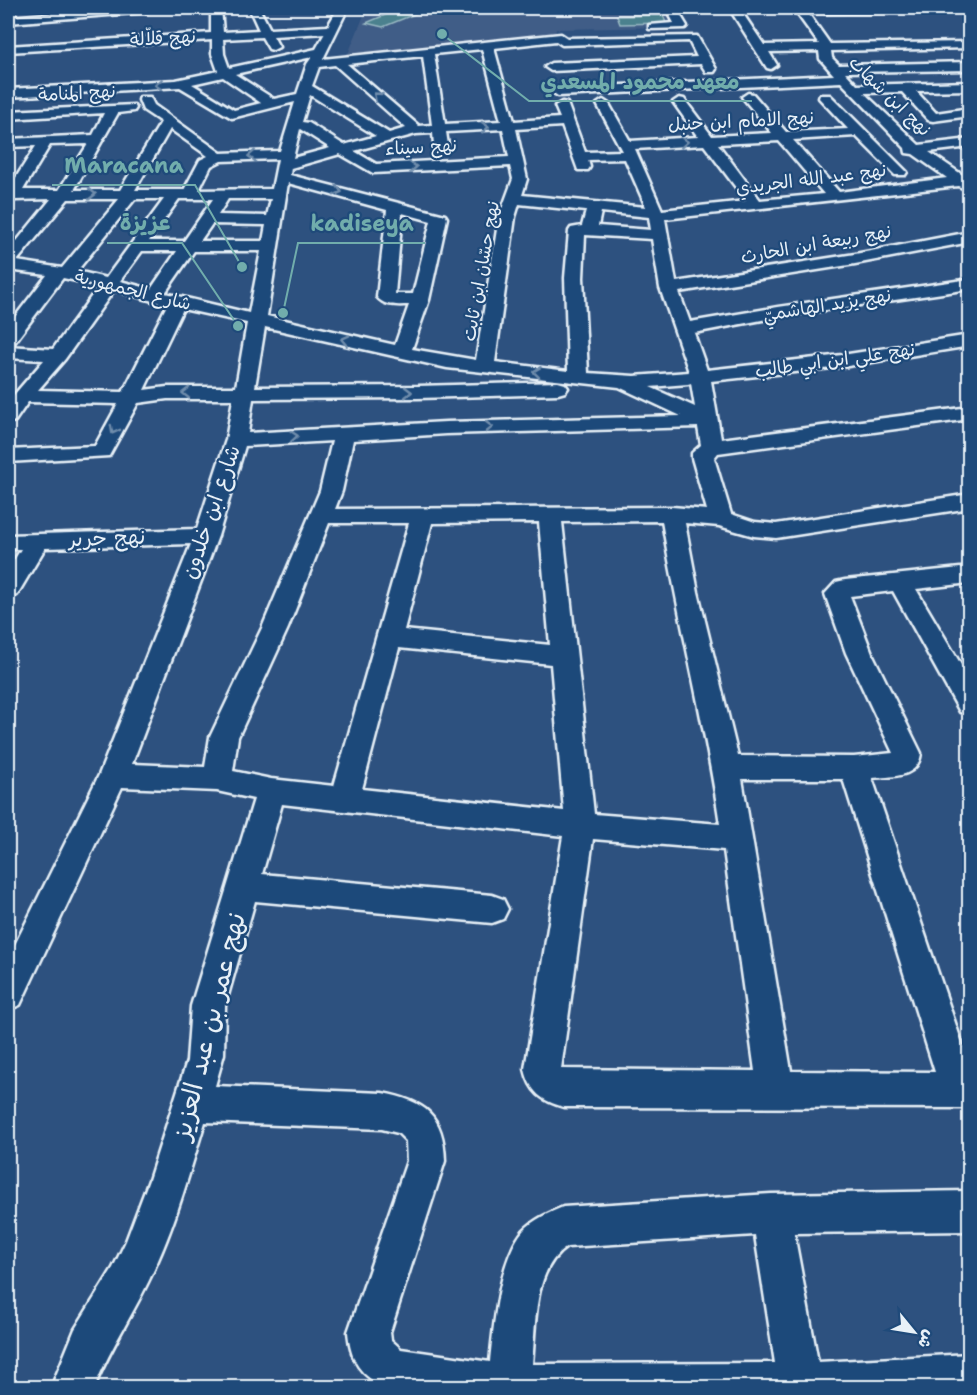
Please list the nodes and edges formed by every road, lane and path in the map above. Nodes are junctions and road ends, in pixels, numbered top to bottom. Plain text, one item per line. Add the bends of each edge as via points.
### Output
1 (44, 8) edge
2 (147, 8) edge
3 (671, 8) edge
4 (734, 8) edge
5 (893, 8) edge
6 (954, 8) edge
7 (969, 8) edge
8 (799, 9) edge
9 (256, 13) edge
10 (336, 15) edge
11 (216, 16) edge
12 (53, 17) junction
13 (11, 19) edge
14 (831, 19) junction
15 (969, 21) edge
16 (640, 27) dead end
17 (814, 29) junction
18 (264, 33) junction
19 (146, 36) junction
20 (217, 36) junction
21 (542, 39) junction
22 (71, 44) junction
23 (487, 45) junction
24 (969, 45) edge
25 (826, 47) junction
26 (8, 49) edge
27 (761, 49) junction
28 (428, 51) junction
29 (275, 52) junction
30 (253, 53) dead end
31 (266, 62) junction
32 (969, 66) edge
33 (551, 67) junction
34 (773, 68) dead end
35 (224, 71) junction
36 (309, 71) junction
37 (350, 73) junction
38 (373, 73) dead end
39 (127, 74) dead end
40 (839, 74) junction
41 (183, 83) junction
42 (964, 86) edge
43 (906, 88) junction
44 (854, 89) junction
45 (558, 92) junction
46 (12, 93) edge
47 (748, 97) dead end
48 (969, 97) edge
49 (679, 102) dead end
50 (272, 104) junction
51 (603, 104) dead end
52 (826, 105) dead end
53 (113, 110) junction
54 (62, 112) junction
55 (969, 112) edge
56 (8, 113) edge
57 (168, 121) junction
58 (567, 122) junction
59 (508, 125) junction
60 (304, 126) dead end
61 (56, 127) dead end
62 (439, 129) junction
63 (416, 130) junction
64 (859, 132) junction
65 (784, 136) junction
66 (387, 137) junction
67 (98, 139) junction
68 (709, 140) junction
69 (46, 141) junction
70 (8, 143) edge
71 (969, 143) edge
72 (343, 150) junction
73 (628, 150) junction
74 (917, 150) junction
75 (882, 154) junction
76 (218, 157) junction
77 (517, 161) junction
78 (443, 165) junction
79 (900, 172) dead end
80 (282, 173) junction
81 (967, 183) edge
82 (546, 190) dead end
83 (64, 194) junction
84 (128, 194) junction
85 (182, 194) junction
86 (224, 194) junction
87 (647, 195) junction
88 (10, 197) edge
89 (836, 197) junction
90 (513, 199) junction
91 (756, 205) junction
92 (395, 207) junction
93 (595, 207) junction
94 (657, 214) junction
95 (209, 219) junction
96 (274, 221) junction
97 (589, 230) junction
98 (659, 235) junction
99 (969, 237) edge
100 (139, 246) junction
101 (269, 246) junction
102 (188, 247) junction
103 (8, 264) edge
104 (63, 273) junction
105 (111, 284) junction
106 (969, 284) edge
107 (669, 288) junction
108 (155, 296) junction
109 (420, 300) junction
110 (177, 302) junction
111 (8, 310) edge
112 (29, 311) junction
113 (257, 319) junction
114 (684, 329) junction
115 (8, 338) edge
116 (969, 340) edge
117 (402, 350) junction
118 (8, 352) edge
119 (58, 355) junction
120 (485, 366) junction
121 (578, 377) junction
122 (700, 377) junction
123 (628, 382) junction
124 (244, 393) junction
125 (131, 398) junction
126 (14, 405) edge
127 (969, 413) edge
128 (708, 420) junction
129 (344, 433) junction
130 (236, 440) junction
131 (712, 447) junction
132 (8, 456) edge
133 (969, 501) edge
134 (672, 514) junction
135 (320, 516) junction
136 (550, 516) junction
137 (422, 517) junction
138 (721, 519) junction
139 (206, 536) junction
140 (38, 540) junction
141 (8, 542) edge
142 (969, 575) edge
143 (900, 582) junction
144 (8, 589) edge
145 (388, 638) junction
146 (562, 656) junction
147 (969, 705) edge
148 (726, 767) junction
149 (854, 768) junction
150 (113, 775) junction
151 (217, 779) junction
152 (271, 791) junction
153 (345, 798) junction
154 (580, 825) junction
155 (737, 838) junction
156 (243, 886) junction
157 (492, 909) dead end
158 (8, 994) edge
159 (776, 1090) junction
160 (964, 1090) edge
161 (193, 1103) junction
162 (969, 1211) edge
163 (771, 1214) junction
164 (969, 1376) edge
165 (801, 1386) edge
166 (508, 1387) edge
167 (72, 1388) edge

1 - 12 street
2 - 12 street via 72,12
2 - 19 street
3 - 16 street via 681,26
4 - 27 street
5 - 6 street
5 - 14 street
6 - 7 street
6 - 15 street
8 - 14 street
8 - 17 street, نهج ابن شهاب
9 - 18 street
10 - 18 street
10 - 36 street, شارع ابن خلدون
11 - 20 street
12 - 13 street
13 - 22 street via 64,37
14 - 17 street
17 - 25 street, نهج ابن شهاب
18 - 20 street
18 - 29 street
19 - 20 street
19 - 22 street
20 - 35 street
21 - 23 street
21 - 33 street
21 - 33 street via 563,33 562,42 691,38 707,64
22 - 26 street
23 - 28 street
23 - 59 street, نهج حسّان ابن ثابت
24 - 25 street
25 - 27 street
25 - 40 street, نهج ابن شهاب via 825,57
27 - 34 street
28 - 36 street
28 - 62 street via 425,72
29 - 30 street
29 - 36 street
31 - 35 street
31 - 36 street
31 - 36 street
32 - 40 street
33 - 45 street
35 - 39 street
35 - 41 street
35 - 50 street
36 - 37 street
36 - 50 street
36 - 66 street
36 - 80 street, شارع ابن خلدون
37 - 38 street
63 -> 37 street
40 - 44 street, نهج ابن شهاب
40 - 45 street
41 -> 46 street
41 - 50 street via 230,114
42 - 43 street
42 - 48 street
43 - 44 street
43 - 55 street via 933,117
44 - 74 street, نهج ابن شهاب
45 - 58 street
46 - 56 street
47 - 65 street
49 - 68 street
51 - 73 street
52 - 64 street
53 - 54 street, نهج المنامة via 87,115
53 - 57 street, نهج المنامة via 146,103
53 - 67 street
54 - 56 street, نهج المنامة
54 - 61 street
57 - 76 street
57 - 84 street
58 - 59 street
58 - 73 street, نهج الامام ابن حنبل via 581,162
62 -> 59 street
59 - 77 street, نهج حسّان ابن ثابت
60 - 72 street, نهج سيناء
62 - 63 street
62 - 78 street
63 - 66 street
64 - 65 street, نهج الامام ابن حنبل
64 - 75 street
65 - 68 street, نهج الامام ابن حنبل
65 - 89 street
66 - 72 street
67 - 69 street
67 - 83 street
73 -> 68 street, نهج الامام ابن حنبل
68 - 91 street
69 - 70 street
69 - 88 street
71 - 74 street
72 -> 78 street, نهج سيناء via 373,169
72 - 80 street
73 - 87 street via 633,174
74 - 75 street
74 - 81 street, نهج ابن شهاب
75 - 79 street
80 -> 76 street
76 - 85 street via 205,163
77 - 78 street, نهج سيناء
77 - 90 street, نهج حسّان ابن ثابت via 520,179
80 - 86 street
80 -> 92 street
80 - 96 street, شارع ابن خلدون
81 - 89 street, نهج عبد الله الجريدي
82 - 87 street
83 -> 84 street
83 - 88 street
83 - 103 street
84 - 85 street
84 - 104 street
85 - 86 street
85 - 100 street
86 - 95 street
87 - 94 street
89 - 91 street, نهج عبد الله الجريدي
90 - 93 street, نهج عبد الله الجريدي
90 - 120 street, نهج حسّان ابن ثابت
91 - 94 street, نهج عبد الله الجريدي
92 - 109 street via 386,297
92 - 109 street via 439,218
93 - 94 street, نهج عبد الله الجريدي
93 - 97 street
94 - 98 street
95 - 96 street
95 - 102 street
96 - 101 street, شارع ابن خلدون
97 - 98 street
97 - 121 street via 577,231 574,278
98 - 107 street
99 - 107 street, نهج ربيعة ابن الحارث
100 - 102 street
100 - 105 street
101 - 102 street
101 - 113 street, شارع ابن خلدون
102 - 108 street
103 - 104 street, شارع الجمهورية
104 - 105 street, شارع الجمهورية
104 - 112 street
105 - 108 street, شارع الجمهورية
105 - 119 street
106 - 114 street, نهج يزيد الهاشميّ
107 - 114 street
108 - 110 street, شارع الجمهورية
109 - 117 street
110 - 113 street, شارع الجمهورية
110 - 125 street
111 - 112 street
112 - 115 street
117 -> 113 street, شارع الجمهورية
113 - 124 street, شارع ابن خلدون
114 - 122 street
116 - 122 street, نهج علي ابن ابي طالب via 842,361
117 - 120 street, شارع الجمهورية via 447,362
118 - 119 street
119 - 126 street
121 -> 120 street, شارع الجمهورية
121 - 123 street, شارع الجمهورية
122 - 123 street, نهج علي ابن ابي طالب
122 - 128 street
124 -> 123 street via 418,392
123 - 128 street
124 -> 125 street via 167,393
124 - 130 street, شارع ابن خلدون
125 - 126 street
125 -> 132 street via 102,452
127 - 131 street
129 -> 128 street
128 - 131 street
130 -> 129 street
129 - 135 street via 332,488
130 - 139 street, شارع ابن خلدون
131 - 138 street via 703,453 703,458
133 - 138 street via 776,531
134 - 136 street
134 - 138 street
134 - 148 street
135 - 137 street
135 - 151 street via 275,628 224,737
136 - 137 street
136 - 146 street
137 - 145 street
139 - 140 street, نهج جرير
139 - 150 street, شارع ابن خلدون
140 - 141 street, نهج جرير
140 - 144 street
142 - 143 street
143 - 147 street
143 - 149 street via 845,588 837,594 859,654 907,753 906,760 897,766
145 - 146 street
145 - 153 street
146 - 154 street
148 - 149 street
148 - 155 street
149 - 160 street
150 - 151 street
150 - 158 street, شارع ابن خلدون
151 - 152 street
152 - 153 street
152 - 156 street, نهج عمر بن عبد العزيز
153 - 154 street
154 - 155 street
154 - 159 street via 543,1069 547,1082 564,1089
155 - 159 street
156 - 157 street
156 - 161 street, نهج عمر بن عبد العزيز via 208,1006 209,1045
159 - 160 street
161 - 166 street via 382,1111 401,1114 416,1123 427,1141 426,1161 369,1332 371,1348 380,1361 397,1370
161 - 167 street, نهج عمر بن عبد العزيز via 142,1251 90,1344
162 - 163 street
163 - 165 street
163 - 166 street via 563,1227 551,1233 532,1254 525,1278
164 - 165 street
165 - 166 street

